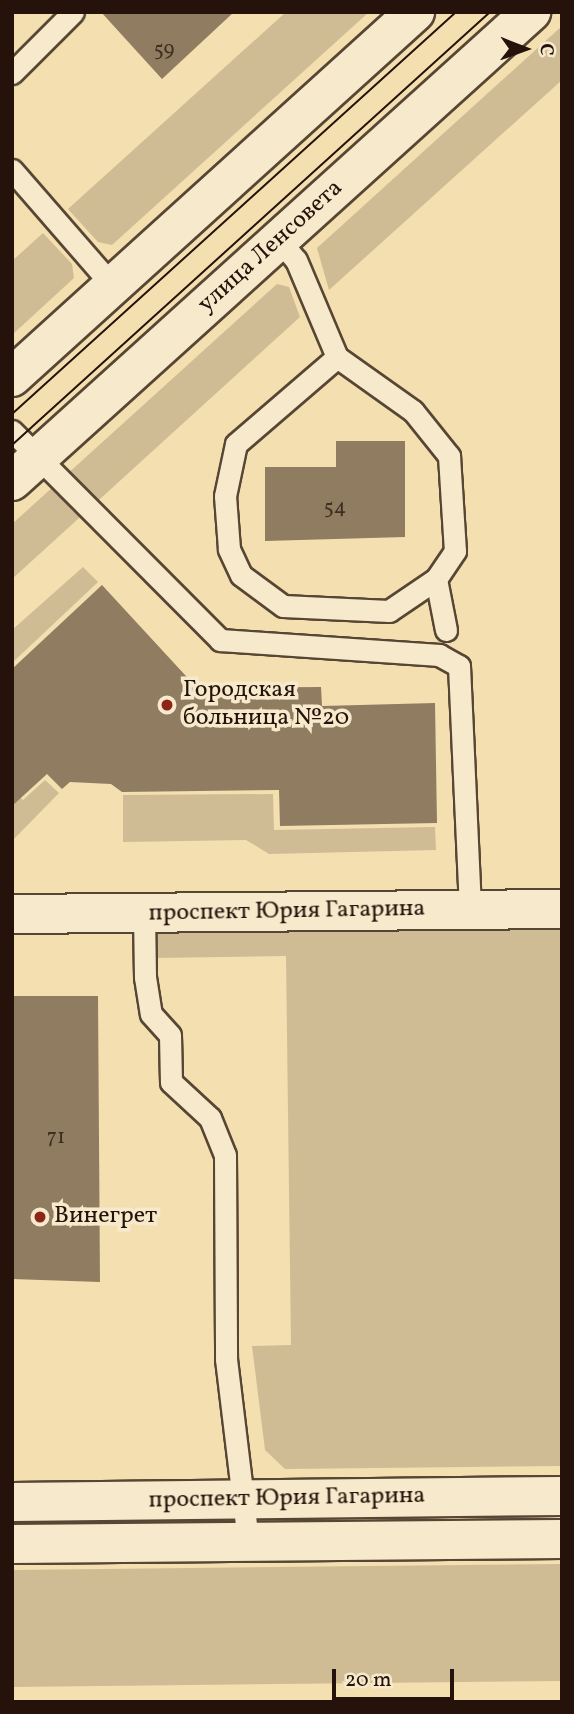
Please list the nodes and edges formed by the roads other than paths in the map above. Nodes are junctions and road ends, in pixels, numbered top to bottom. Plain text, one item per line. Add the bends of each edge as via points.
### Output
1 (73, 12) edge
2 (415, 12) edge
3 (531, 12) edge
4 (12, 73) edge
5 (12, 170) edge
6 (279, 240) junction
7 (113, 286) junction
8 (337, 357) junction
9 (12, 377) edge
10 (12, 431) edge
11 (26, 469) edge
12 (436, 579) junction
13 (446, 630) dead end
14 (562, 909) edge
15 (470, 910) junction
16 (145, 913) junction
17 (12, 914) edge
18 (562, 1496) edge
19 (247, 1499) junction
20 (12, 1502) edge
21 (562, 1539) edge
22 (248, 1542) junction
23 (12, 1544) edge

1 - 4 lane
2 - 7 street
3 - 6 street, улица Ленсовета
5 - 7 lane
6 - 8 lane via 296,260
6 - 11 street, улица Ленсовета
7 - 9 street
8 - 12 lane via 413,411 449,456 455,551
8 - 12 lane via 236,444 225,496 234,563 268,599 313,612 389,611
10 - 11 lane
11 - 15 lane via 220,640 439,655 459,666
12 - 13 lane
14 - 15 street, проспект Юрия Гагарина
15 - 16 street, проспект Юрия Гагарина
16 - 17 street, проспект Юрия Гагарина
16 - 19 lane via 145,977 151,1014 170,1035 172,1083 210,1118 225,1155 226,1359
18 - 19 street, проспект Юрия Гагарина
19 - 20 street, проспект Юрия Гагарина
19 - 22 lane
21 - 22 street, проспект Юрия Гагарина
22 - 23 street, проспект Юрия Гагарина

